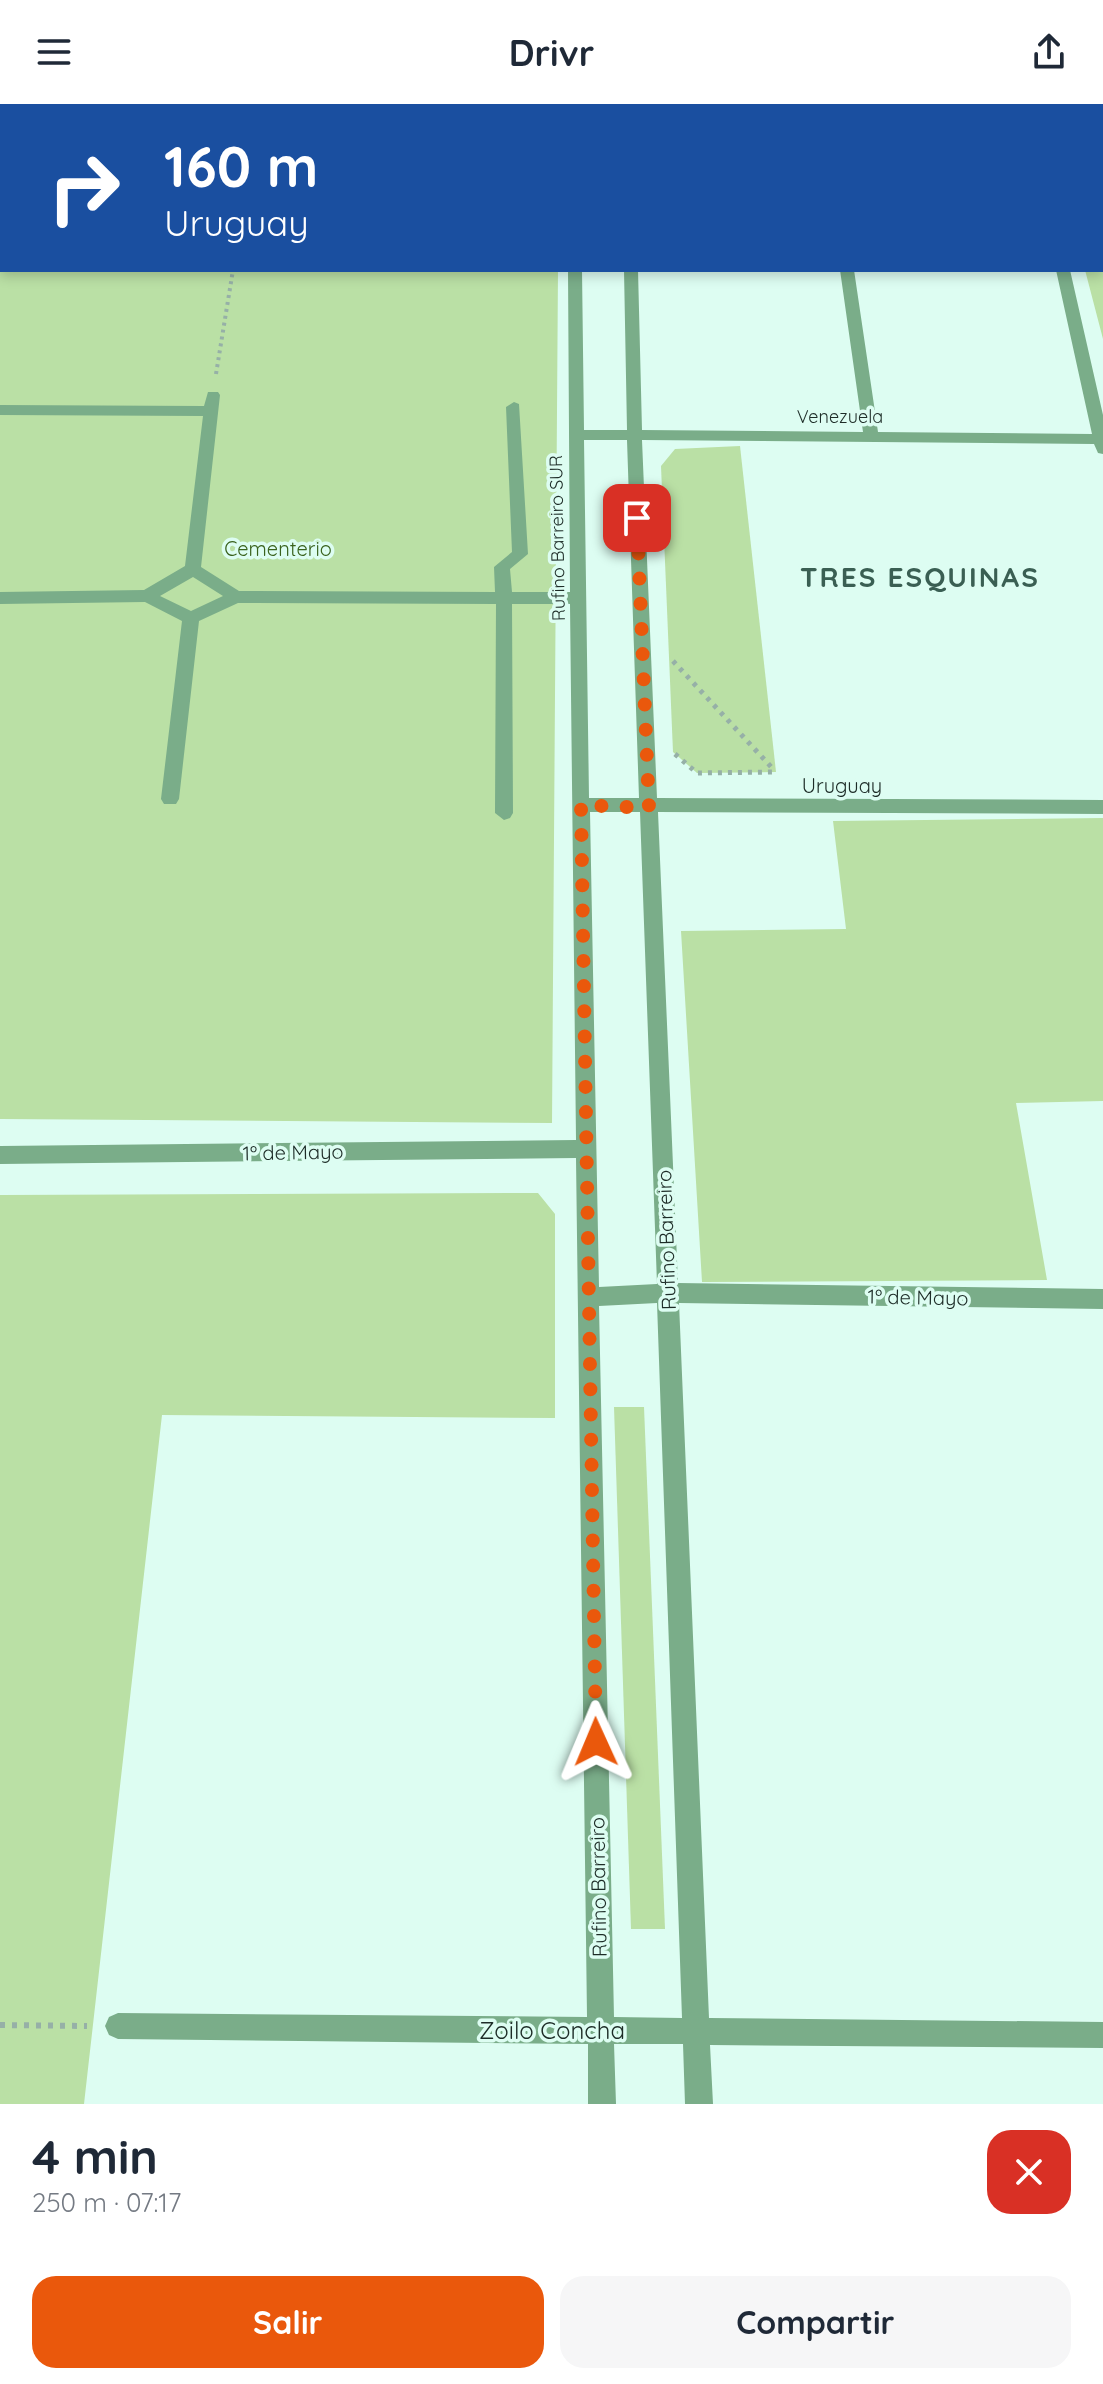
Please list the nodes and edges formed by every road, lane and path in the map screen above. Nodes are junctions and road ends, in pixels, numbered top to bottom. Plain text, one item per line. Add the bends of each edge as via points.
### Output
1 (233, 272) edge
2 (575, 272) edge
3 (631, 272) edge
4 (847, 272) edge
5 (1063, 272) edge
6 (212, 403) junction
7 (514, 407) dead end
8 (0, 410) edge
9 (577, 435) junction
10 (634, 435) junction
11 (871, 436) junction
12 (1102, 442) edge
13 (193, 569) junction
14 (147, 596) junction
15 (502, 596) junction
16 (236, 597) junction
17 (0, 598) edge
18 (577, 598) junction
19 (191, 618) junction
20 (670, 673) dead end
21 (673, 752) dead end
22 (170, 799) dead end
23 (581, 805) junction
24 (1103, 807) edge
25 (649, 808) junction
26 (504, 813) dead end
27 (586, 1149) junction
28 (0, 1155) edge
29 (668, 1293) junction
30 (589, 1297) junction
31 (1103, 1299) edge
32 (0, 2025) edge
33 (118, 2026) joint
34 (600, 2029) junction
35 (696, 2032) junction
36 (1103, 2035) edge
37 (602, 2104) edge
38 (699, 2104) edge

1 - 6 path
2 - 9 street, Rufino Barreiro SUR
3 - 10 street
4 - 11 street
5 - 12 street
6 - 8 street
6 - 13 street
7 - 15 street via 520,554 502,567
9 - 10 street, Venezuela
9 - 18 street, Rufino Barreiro SUR
10 - 11 street, Venezuela
10 - 25 street
11 - 12 street, Venezuela
13 - 14 street
13 - 16 street
14 - 17 street
14 - 19 street
15 - 16 street
15 - 18 street
15 - 26 street
16 - 19 street
18 - 23 street, Rufino Barreiro SUR
19 - 22 street
20 - 21 path via 669,657 776,772 697,773
23 - 25 street, Uruguay
23 - 27 street, Rufino Barreiro
24 - 25 street, Uruguay
25 - 29 street, Rufino Barreiro
27 - 28 street, 1º de Mayo
27 - 30 street, Rufino Barreiro
29 - 30 street, 1º de Mayo
29 - 31 street, 1º de Mayo
29 - 35 street, Rufino Barreiro
30 - 34 street, Rufino Barreiro
32 - 33 path
33 - 34 street, Zoilo Concha
34 - 35 street, Zoilo Concha
34 - 37 street, Rufino Barreiro
35 - 36 street, Zoilo Concha
35 - 38 street, Rufino Barreiro

